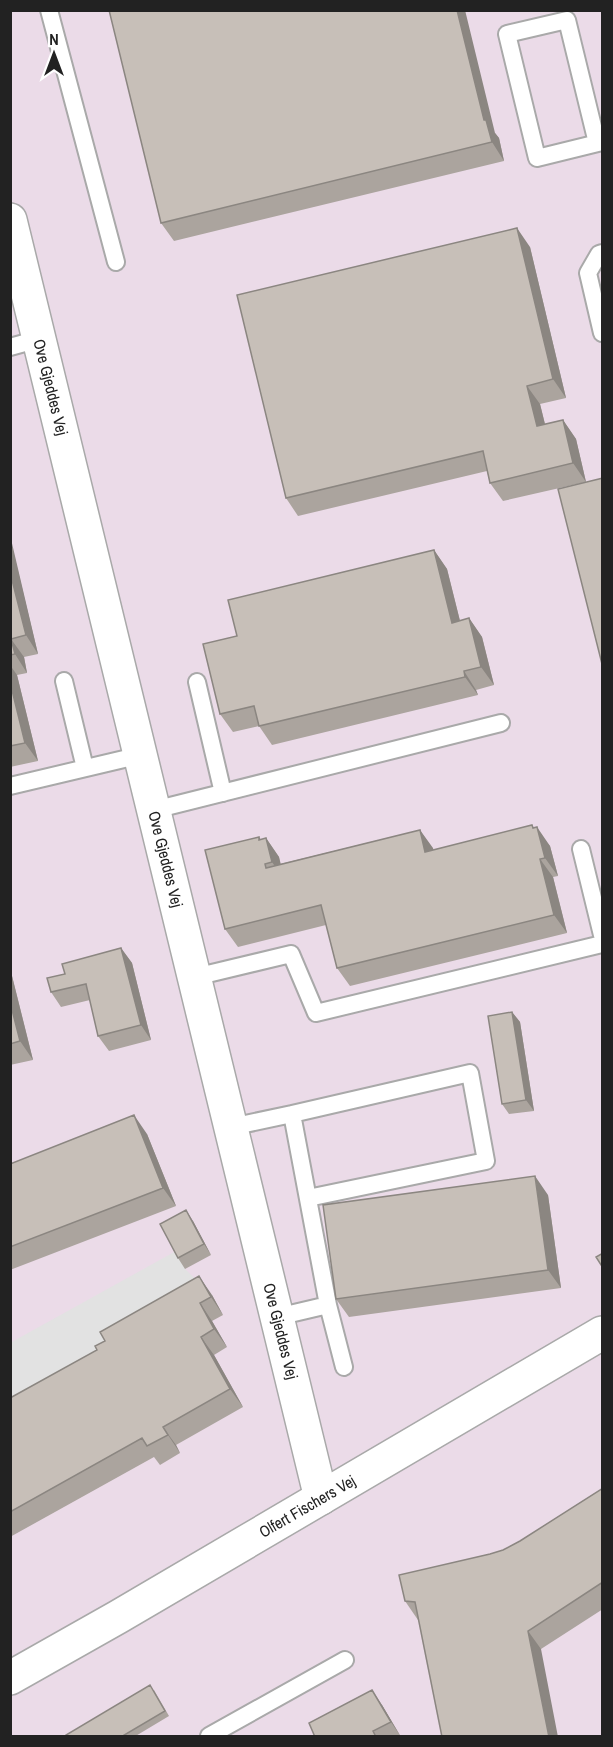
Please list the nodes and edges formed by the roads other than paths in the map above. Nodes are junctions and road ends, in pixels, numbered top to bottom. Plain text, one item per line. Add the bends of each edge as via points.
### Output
1 (49, 10) edge
2 (600, 143) edge
3 (10, 220) edge
4 (603, 253) edge
5 (116, 262) dead end
6 (603, 333) edge
7 (25, 343) edge
8 (64, 681) dead end
9 (197, 682) dead end
10 (501, 723) dead end
11 (141, 755) junction
12 (85, 768) junction
13 (10, 786) edge
14 (223, 793) junction
15 (154, 810) junction
16 (581, 849) dead end
17 (603, 935) edge
18 (603, 944) edge
19 (195, 977) junction
20 (292, 1114) junction
21 (231, 1127) junction
22 (308, 1198) junction
23 (328, 1305) junction
24 (277, 1317) junction
25 (603, 1333) edge
26 (344, 1366) dead end
27 (321, 1498) junction
28 (345, 1660) dead end
29 (10, 1678) edge
30 (209, 1737) edge

1 - 5 lane
2 - 2 lane via 537,158 507,34 567,20
3 - 7 street, Ove Gjeddes Vej
4 - 6 lane via 588,273
7 - 11 street, Ove Gjeddes Vej
8 - 12 lane
9 - 14 lane
10 - 14 lane
11 - 12 lane
11 - 15 street, Ove Gjeddes Vej
12 - 13 lane
14 - 15 lane
15 - 19 street, Ove Gjeddes Vej
16 - 17 lane
18 - 19 lane via 316,1013 291,954
19 - 21 street, Ove Gjeddes Vej
20 - 21 lane
20 - 22 lane
20 - 22 lane via 470,1073 486,1161
21 - 24 street, Ove Gjeddes Vej
22 - 23 lane
23 - 24 lane
23 - 26 lane
24 - 27 street, Ove Gjeddes Vej
25 - 27 street, Olfert Fischers Vej
27 - 29 street, Olfert Fischers Vej
28 - 30 lane

